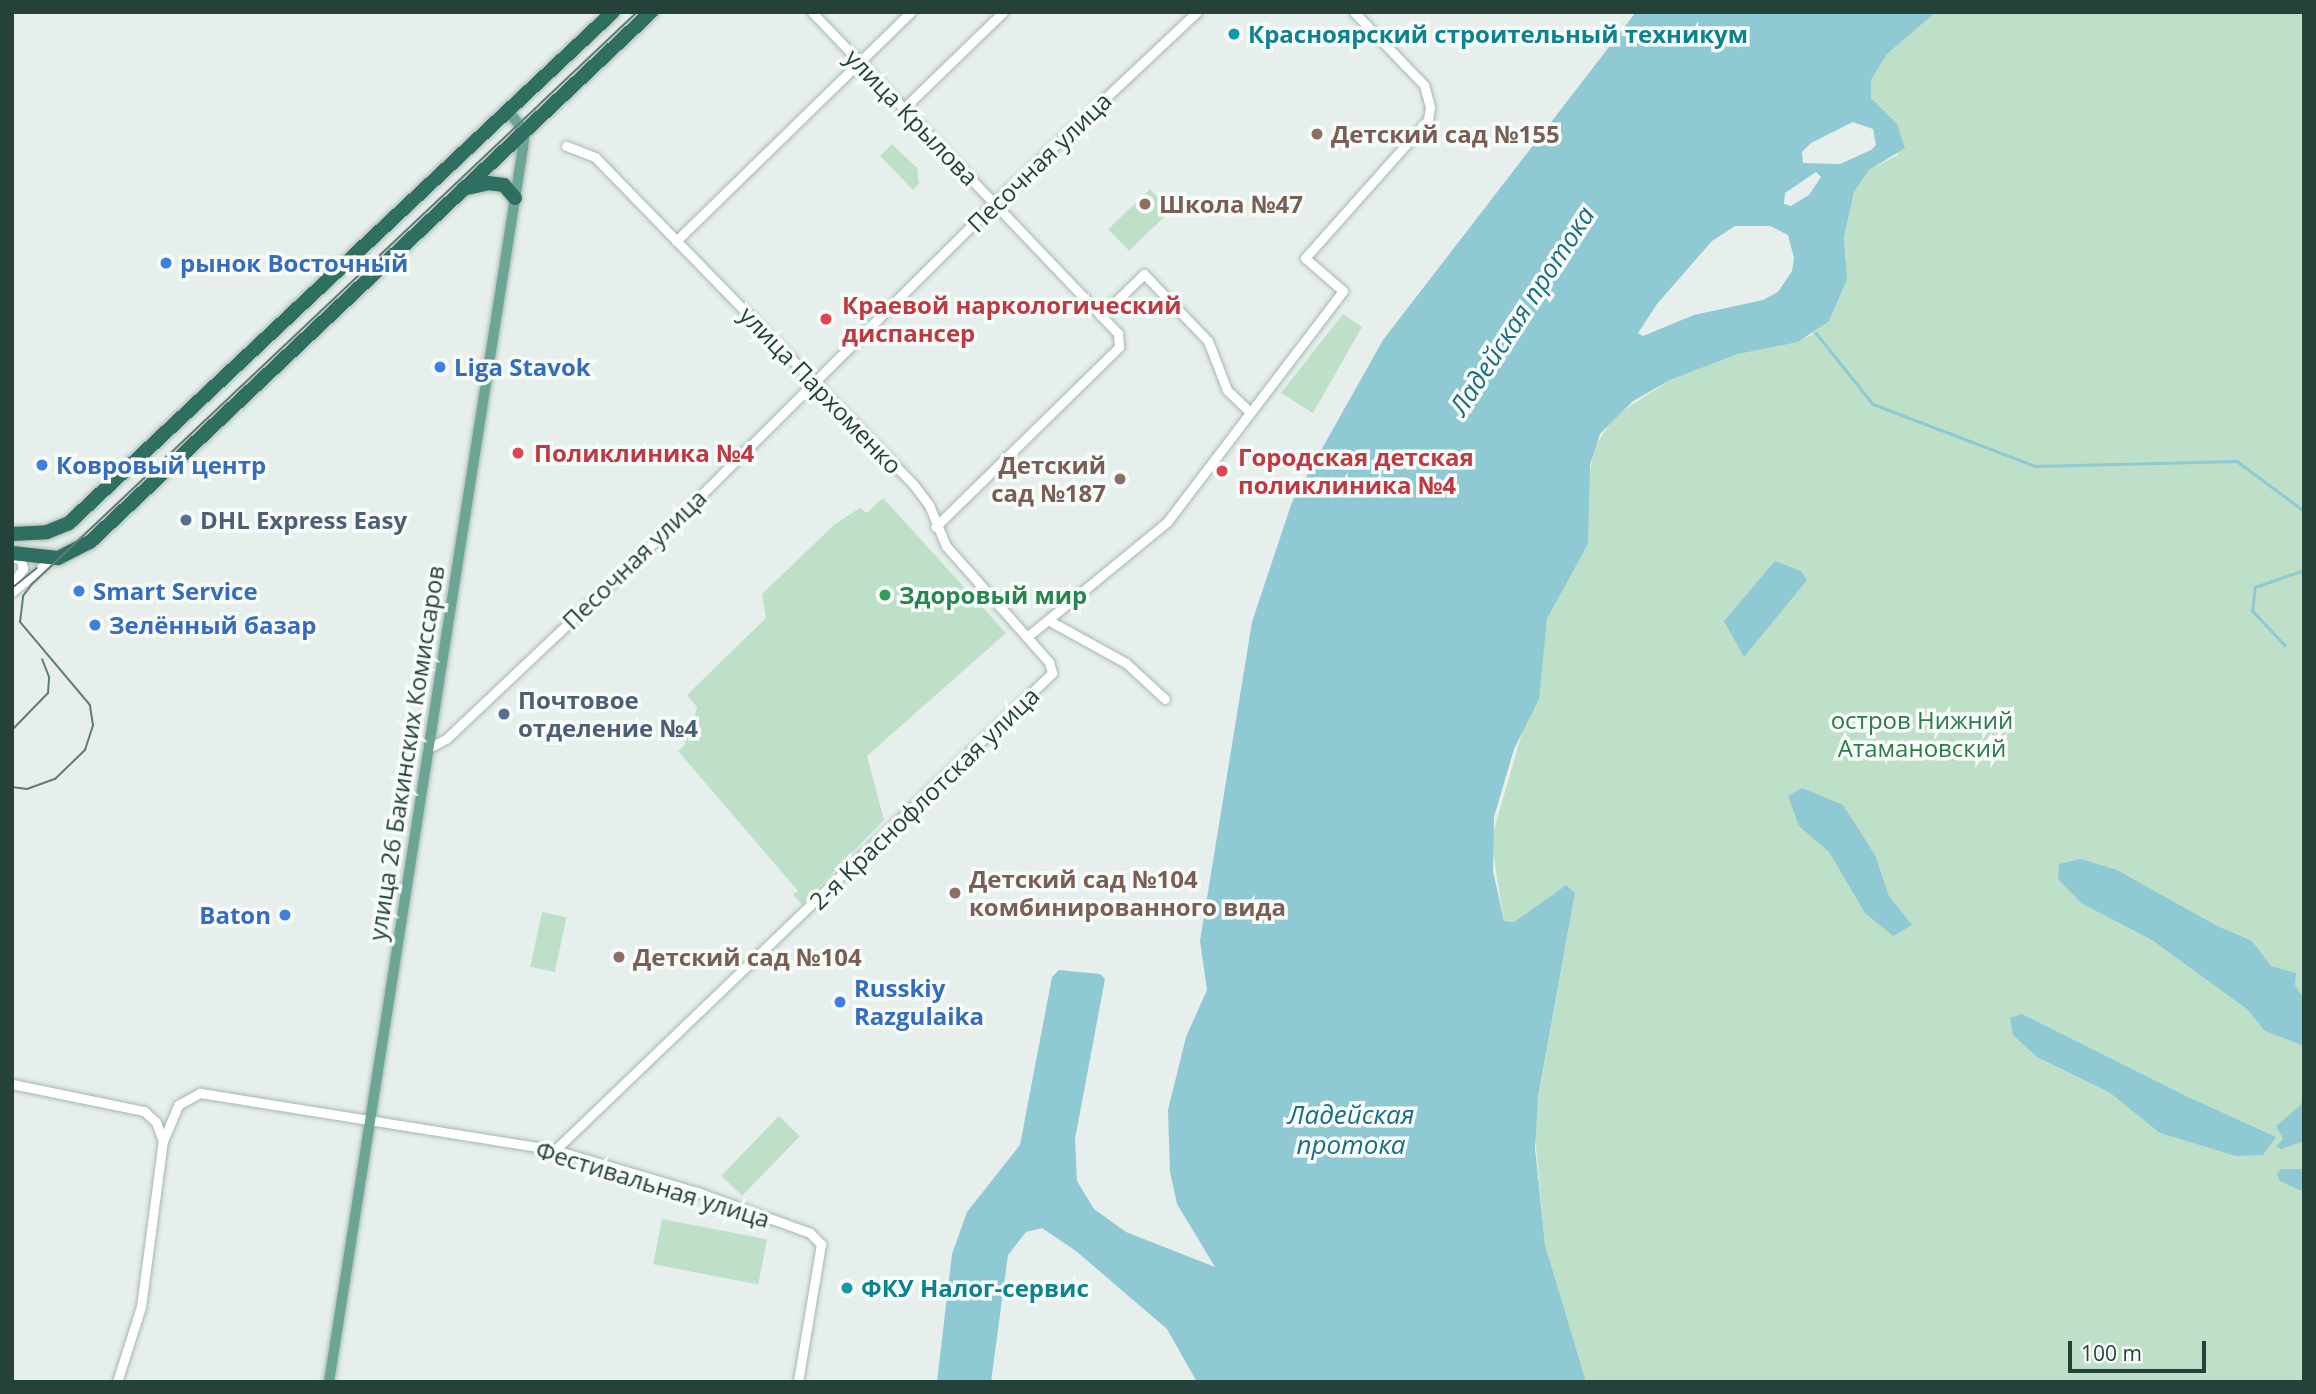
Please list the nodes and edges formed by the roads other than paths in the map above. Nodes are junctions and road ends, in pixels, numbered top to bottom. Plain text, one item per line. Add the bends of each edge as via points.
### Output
1 (613, 12) edge
2 (651, 12) edge
3 (811, 12) edge
4 (911, 12) edge
5 (1003, 12) edge
6 (1197, 12) edge
7 (1354, 12) edge
8 (859, 63) junction
9 (904, 108) junction
10 (508, 110) junction
11 (525, 132) junction
12 (566, 146) dead end
13 (461, 189) junction
14 (515, 198) junction
15 (993, 204) junction
16 (676, 241) junction
17 (1101, 316) junction
18 (815, 383) junction
19 (1249, 411) junction
20 (935, 527) junction
21 (12, 534) edge
22 (56, 554) junction
23 (12, 555) edge
24 (12, 583) edge
25 (12, 592) edge
26 (1048, 620) junction
27 (1027, 637) junction
28 (1165, 699) dead end
29 (427, 749) junction
30 (12, 1084) edge
31 (370, 1119) junction
32 (163, 1141) junction
33 (555, 1150) junction
34 (117, 1382) edge
35 (329, 1382) edge
36 (797, 1382) edge

1 - 10 highway
2 - 11 highway
3 - 8 street, улица Крылова
4 - 8 street
5 - 9 street
6 - 15 street, Песочная улица
7 - 19 street via 1424,85 1428,120 1305,258 1343,291
8 - 9 street, улица Крылова
8 - 16 street
9 - 15 street, улица Крылова
10 - 11 main road
10 - 21 highway via 69,523 47,533
11 - 13 highway
11 - 14 main road, улица 26 Бакинских Комиссаров
12 - 16 street, улица Пархоменко via 595,157
13 - 14 highway via 496,184
13 - 22 highway via 90,542 75,553
14 - 29 main road, улица 26 Бакинских Комиссаров
15 - 17 street, улица Крылова
15 - 18 street, Песочная улица
16 - 18 street, улица Пархоменко
17 - 19 street via 1144,274 1208,341 1227,390
17 - 20 street, улица Крылова via 1118,333 1119,347
18 - 20 street, улица Пархоменко via 924,497
18 - 29 street, Песочная улица via 446,739
19 - 26 street via 1167,522
20 - 27 street, улица Пархоменко via 946,546
22 - 23 highway
22 - 25 street
23 - 24 street via 23,569
26 - 27 street
26 - 28 street via 1126,663
27 - 33 street, 2-я Краснофлотская улица via 1052,668 1050,678
29 - 31 main road, улица 26 Бакинских Комиссаров
30 - 32 street via 144,1111 156,1122
31 - 32 street, Фестивальная улица via 200,1093 178,1105
31 - 33 street, Фестивальная улица
31 - 35 main road, улица 26 Бакинских Комиссаров
32 - 34 street, Фестивальная улица via 141,1307
33 - 36 street, Фестивальная улица via 697,1192 810,1233 821,1244

